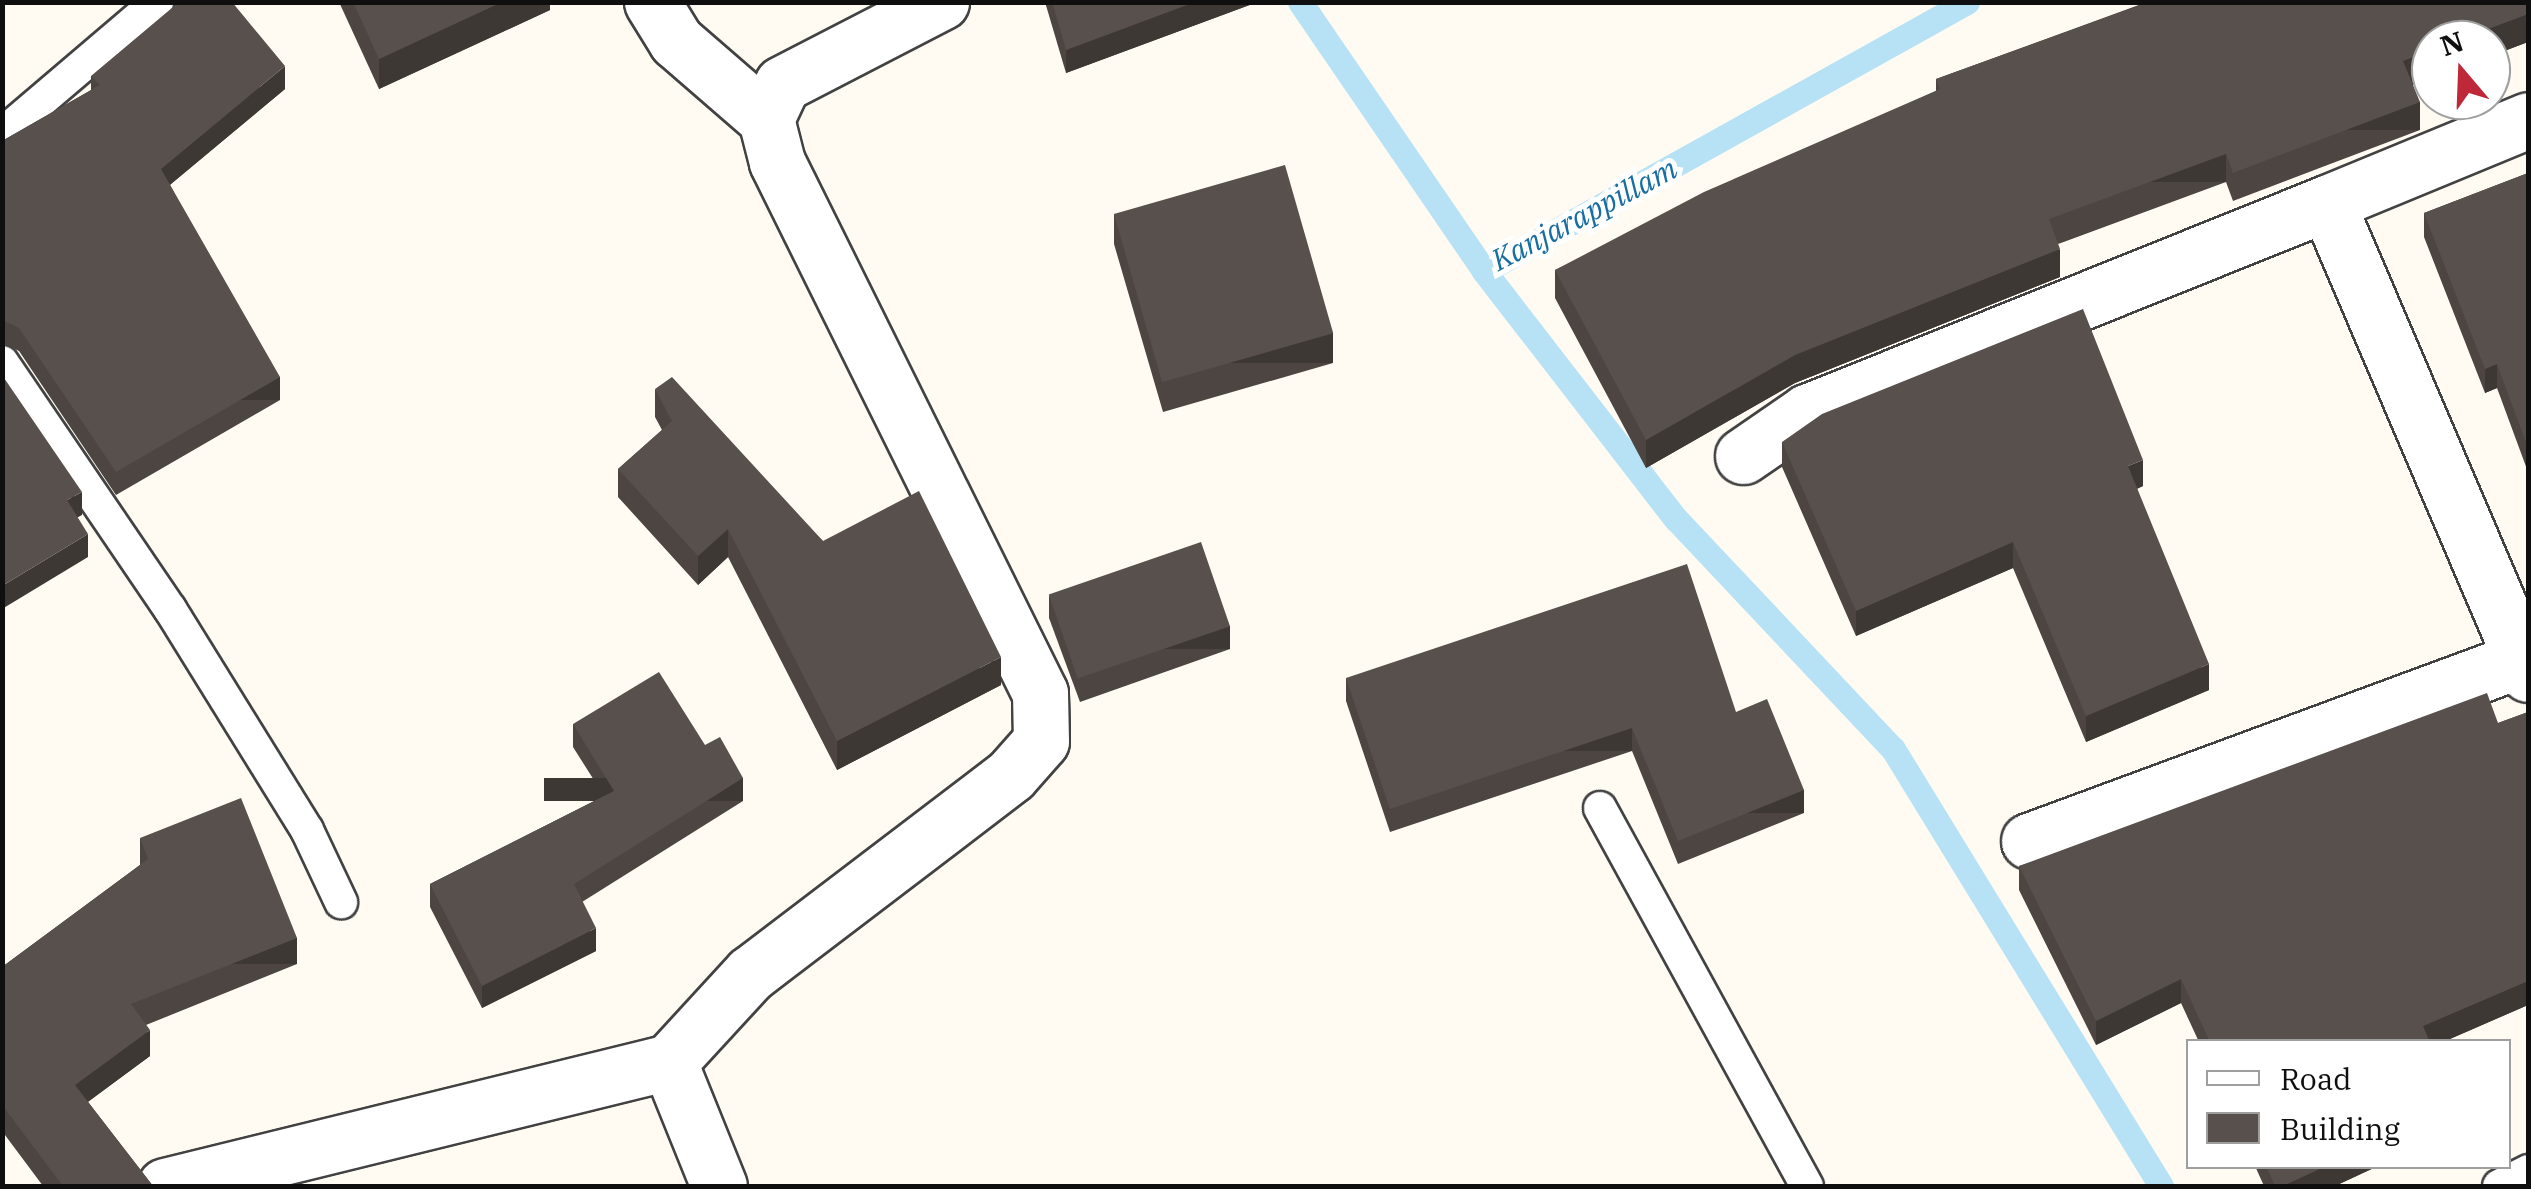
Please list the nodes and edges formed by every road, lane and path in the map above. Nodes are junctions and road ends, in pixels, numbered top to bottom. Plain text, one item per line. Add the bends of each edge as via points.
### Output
1 (157, 2) edge
2 (652, 2) edge
3 (941, 2) edge
4 (766, 119) junction
5 (2528, 120) edge
6 (2, 134) edge
7 (2326, 203) junction
8 (2, 362) edge
9 (1743, 456) dead end
10 (2525, 666) edge
11 (1600, 808) dead end
12 (2029, 841) dead end
13 (341, 902) dead end
14 (669, 1062) junction
15 (2528, 1171) edge
16 (165, 1186) edge
17 (719, 1186) edge
18 (1807, 1186) edge
19 (2499, 1186) edge

1 - 6 lane
2 - 4 street via 676,41
3 - 4 street via 782,84
4 - 14 street via 777,162 1040,693 1041,741 1011,775 750,974
5 - 7 street
7 - 9 street via 1806,412
7 - 10 street
8 - 13 lane via 170,608 307,830
10 - 12 street
11 - 18 lane
14 - 16 street
14 - 17 street
15 - 19 lane

